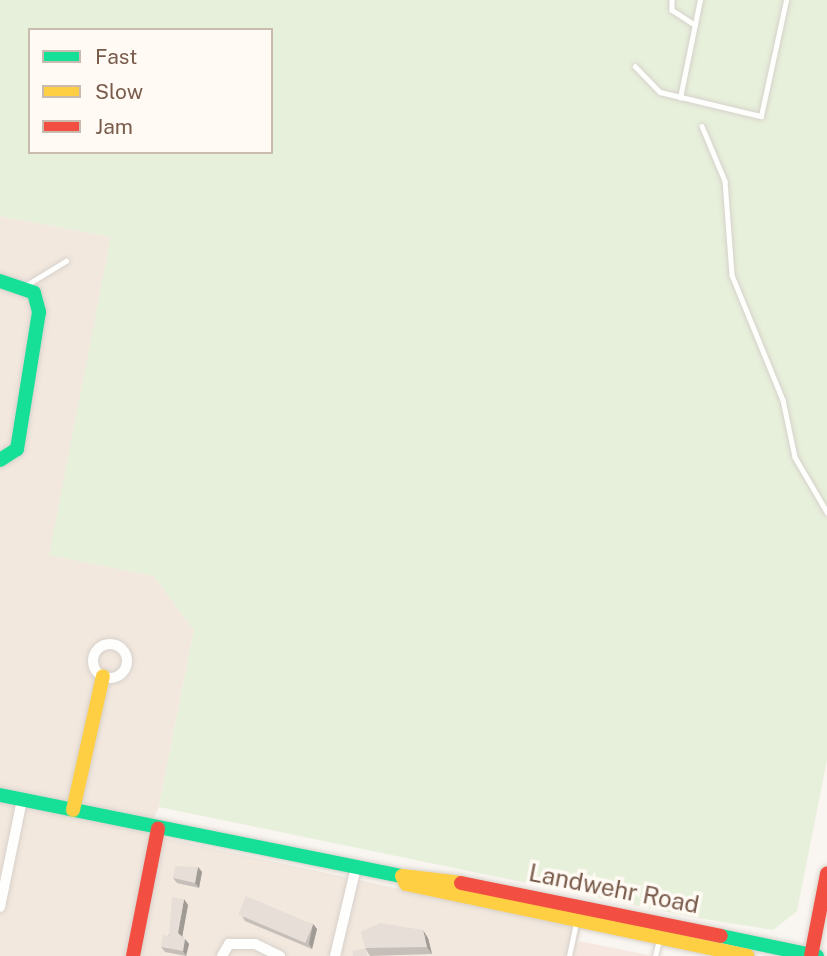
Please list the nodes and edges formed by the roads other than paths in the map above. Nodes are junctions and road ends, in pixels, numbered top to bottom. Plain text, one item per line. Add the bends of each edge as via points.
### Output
1 (672, 0) edge
2 (700, 0) edge
3 (786, 0) edge
4 (695, 25) junction
5 (635, 66) dead end
6 (680, 98) junction
7 (702, 126) dead end
8 (66, 261) dead end
9 (0, 281) edge
10 (25, 286) junction
11 (0, 460) edge
12 (827, 512) edge
13 (103, 676) dead end
14 (0, 795) edge
15 (22, 800) junction
16 (73, 810) junction
17 (158, 828) junction
18 (356, 867) junction
19 (827, 874) edge
20 (0, 907) edge
21 (578, 912) junction
22 (661, 929) junction
23 (734, 936) junction
24 (731, 954) edge
25 (814, 955) edge
26 (132, 956) edge
27 (222, 956) edge
28 (280, 956) edge
29 (335, 956) edge
30 (569, 956) edge
31 (655, 956) edge
32 (748, 956) edge

1 - 4 lane via 672,10
2 - 4 lane
3 - 6 lane via 761,116
4 - 6 lane
5 - 6 lane via 656,89
7 - 12 lane via 725,181 732,275 783,400 795,457
8 - 10 lane
9 - 10 main road
10 - 11 main road via 38,302 37,344 17,449
13 - 16 main road
14 - 15 main road, Landwehr Road
15 - 16 main road, Landwehr Road
15 - 20 street
16 - 17 main road, Landwehr Road
17 - 18 main road, Landwehr Road
17 - 26 main road
18 - 21 main road, Landwehr Road via 402,876 409,872
18 - 29 street
19 - 25 main road
21 - 22 main road, Landwehr Road
21 - 30 lane
22 - 23 main road, Landwehr Road
22 - 24 main road, Landwehr Road
22 - 31 lane
23 - 24 lane
23 - 25 main road, Landwehr Road
24 - 32 main road, Landwehr Road
27 - 28 street via 229,944 255,944

